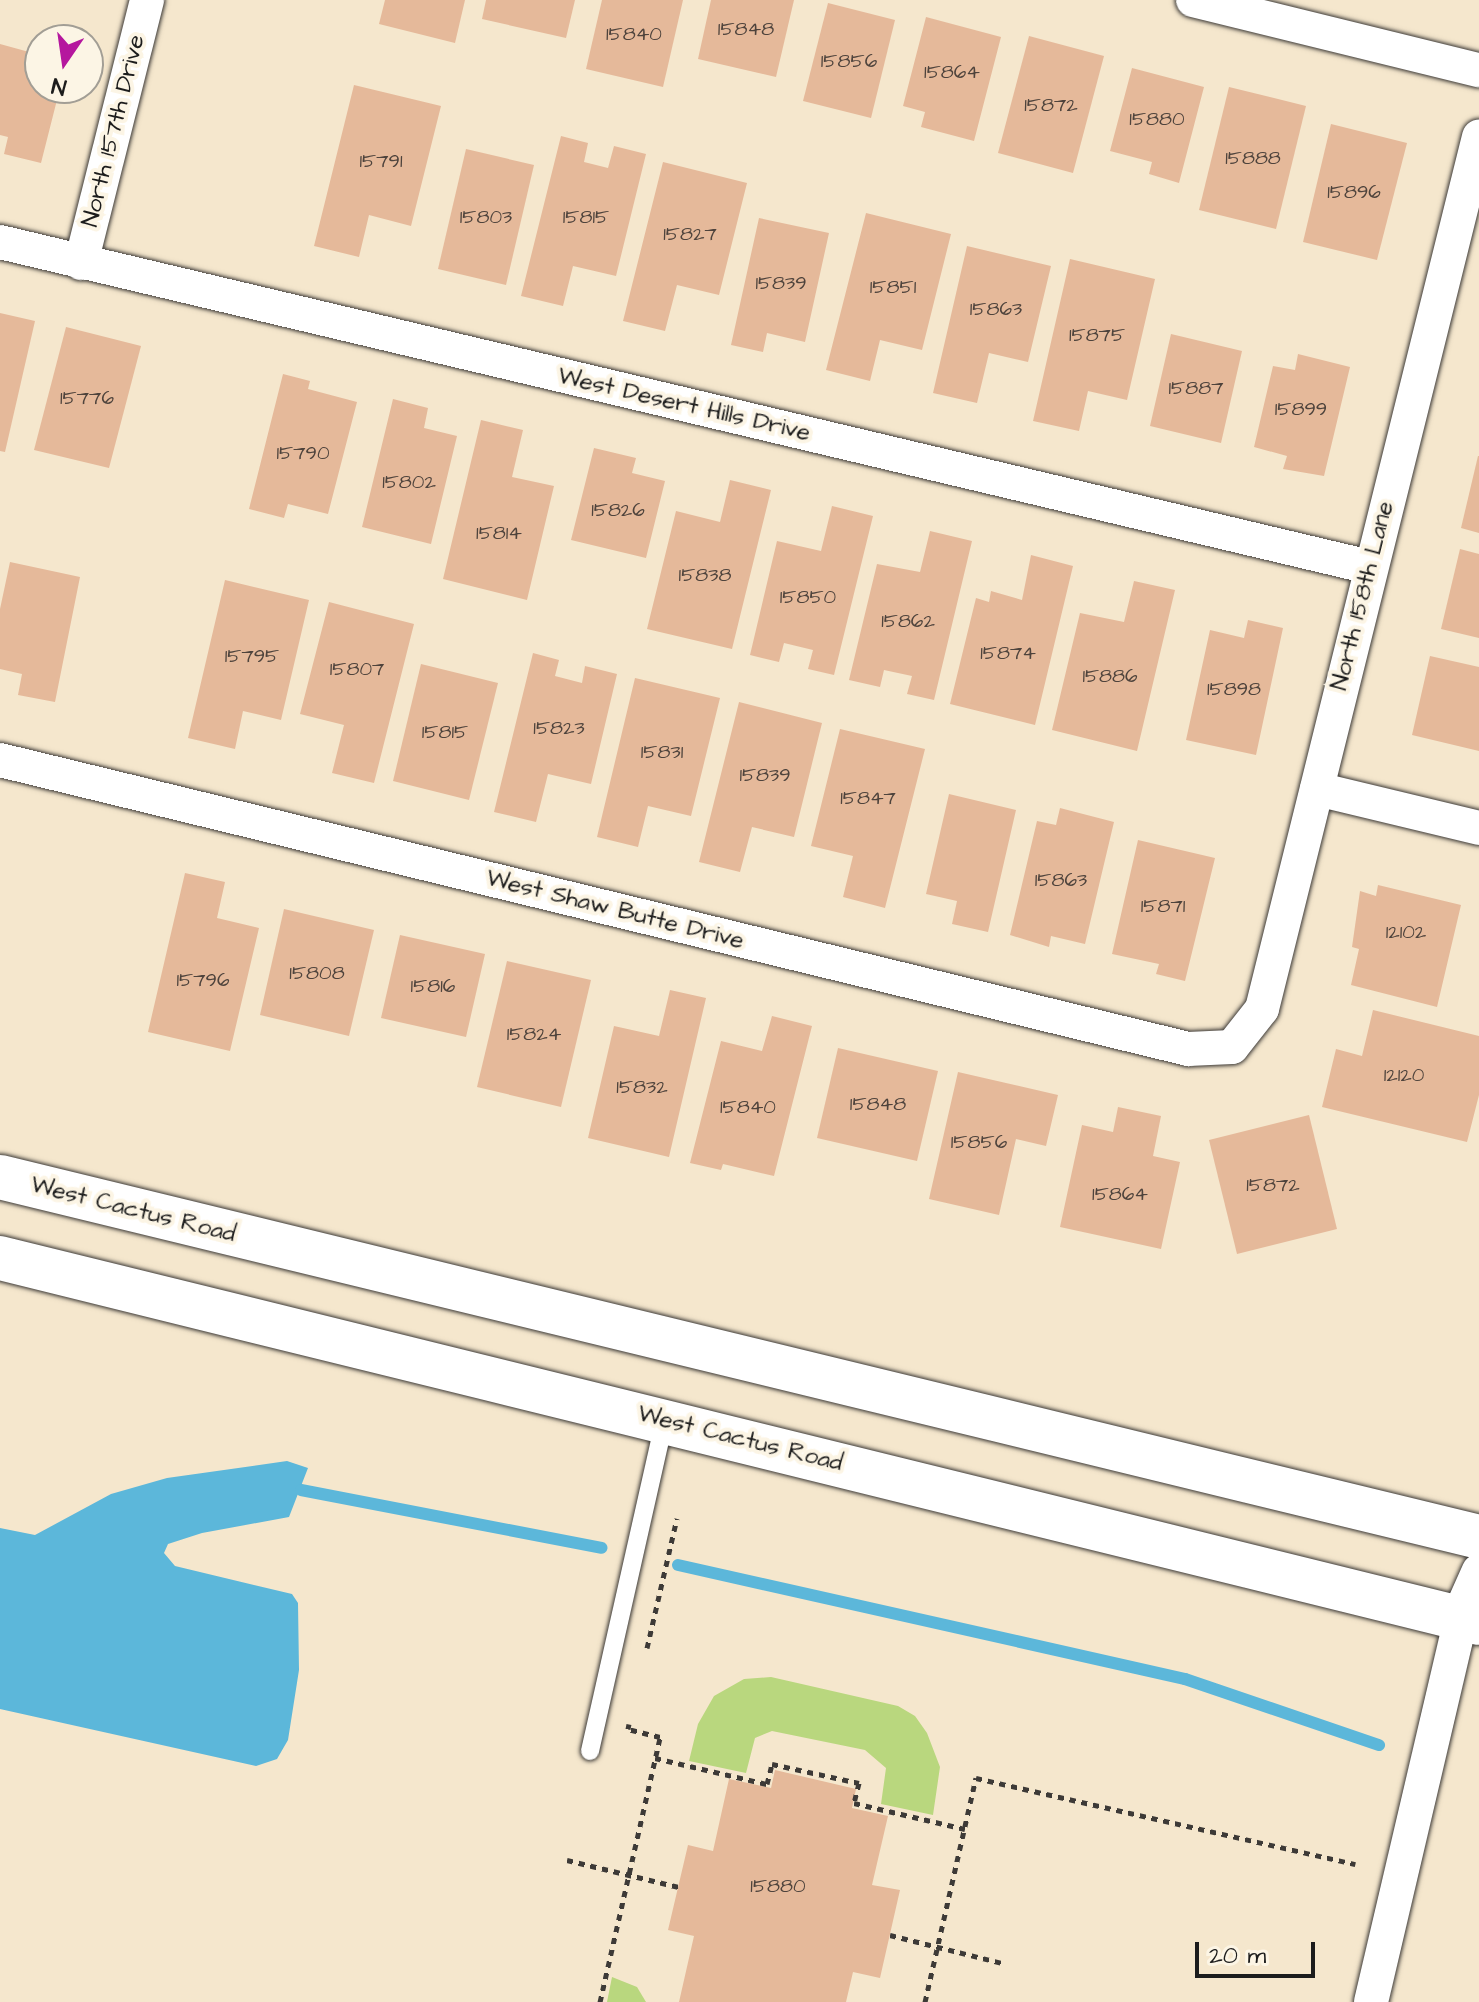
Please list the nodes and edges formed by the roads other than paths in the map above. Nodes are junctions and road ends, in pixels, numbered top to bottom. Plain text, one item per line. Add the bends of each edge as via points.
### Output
1 (147, 0) edge
2 (1193, 0) edge
3 (1479, 70) edge
4 (1479, 137) edge
5 (0, 242) edge
6 (81, 263) junction
7 (1369, 567) junction
8 (0, 760) edge
9 (1317, 789) junction
10 (1479, 828) edge
11 (1232, 1047) joint
12 (0, 1177) edge
13 (0, 1258) edge
14 (664, 1420) junction
15 (1479, 1537) edge
16 (1479, 1571) edge
17 (1470, 1621) edge
18 (590, 1751) dead end
19 (1371, 2002) edge

1 - 6 street, North 157th Drive
2 - 3 street
4 - 7 street, North 158th Lane
5 - 6 street, West Desert Hills Drive
6 - 7 street, West Desert Hills Drive
7 - 9 street, North 158th Lane
8 - 11 street, West Shaw Butte Drive via 1188,1049
9 - 10 street
9 - 11 street, North 158th Lane via 1262,1009
12 - 15 main road, West Cactus Road
13 - 14 main road, West Cactus Road
14 - 17 main road, West Cactus Road
14 - 18 lane
16 - 17 street
17 - 19 street

